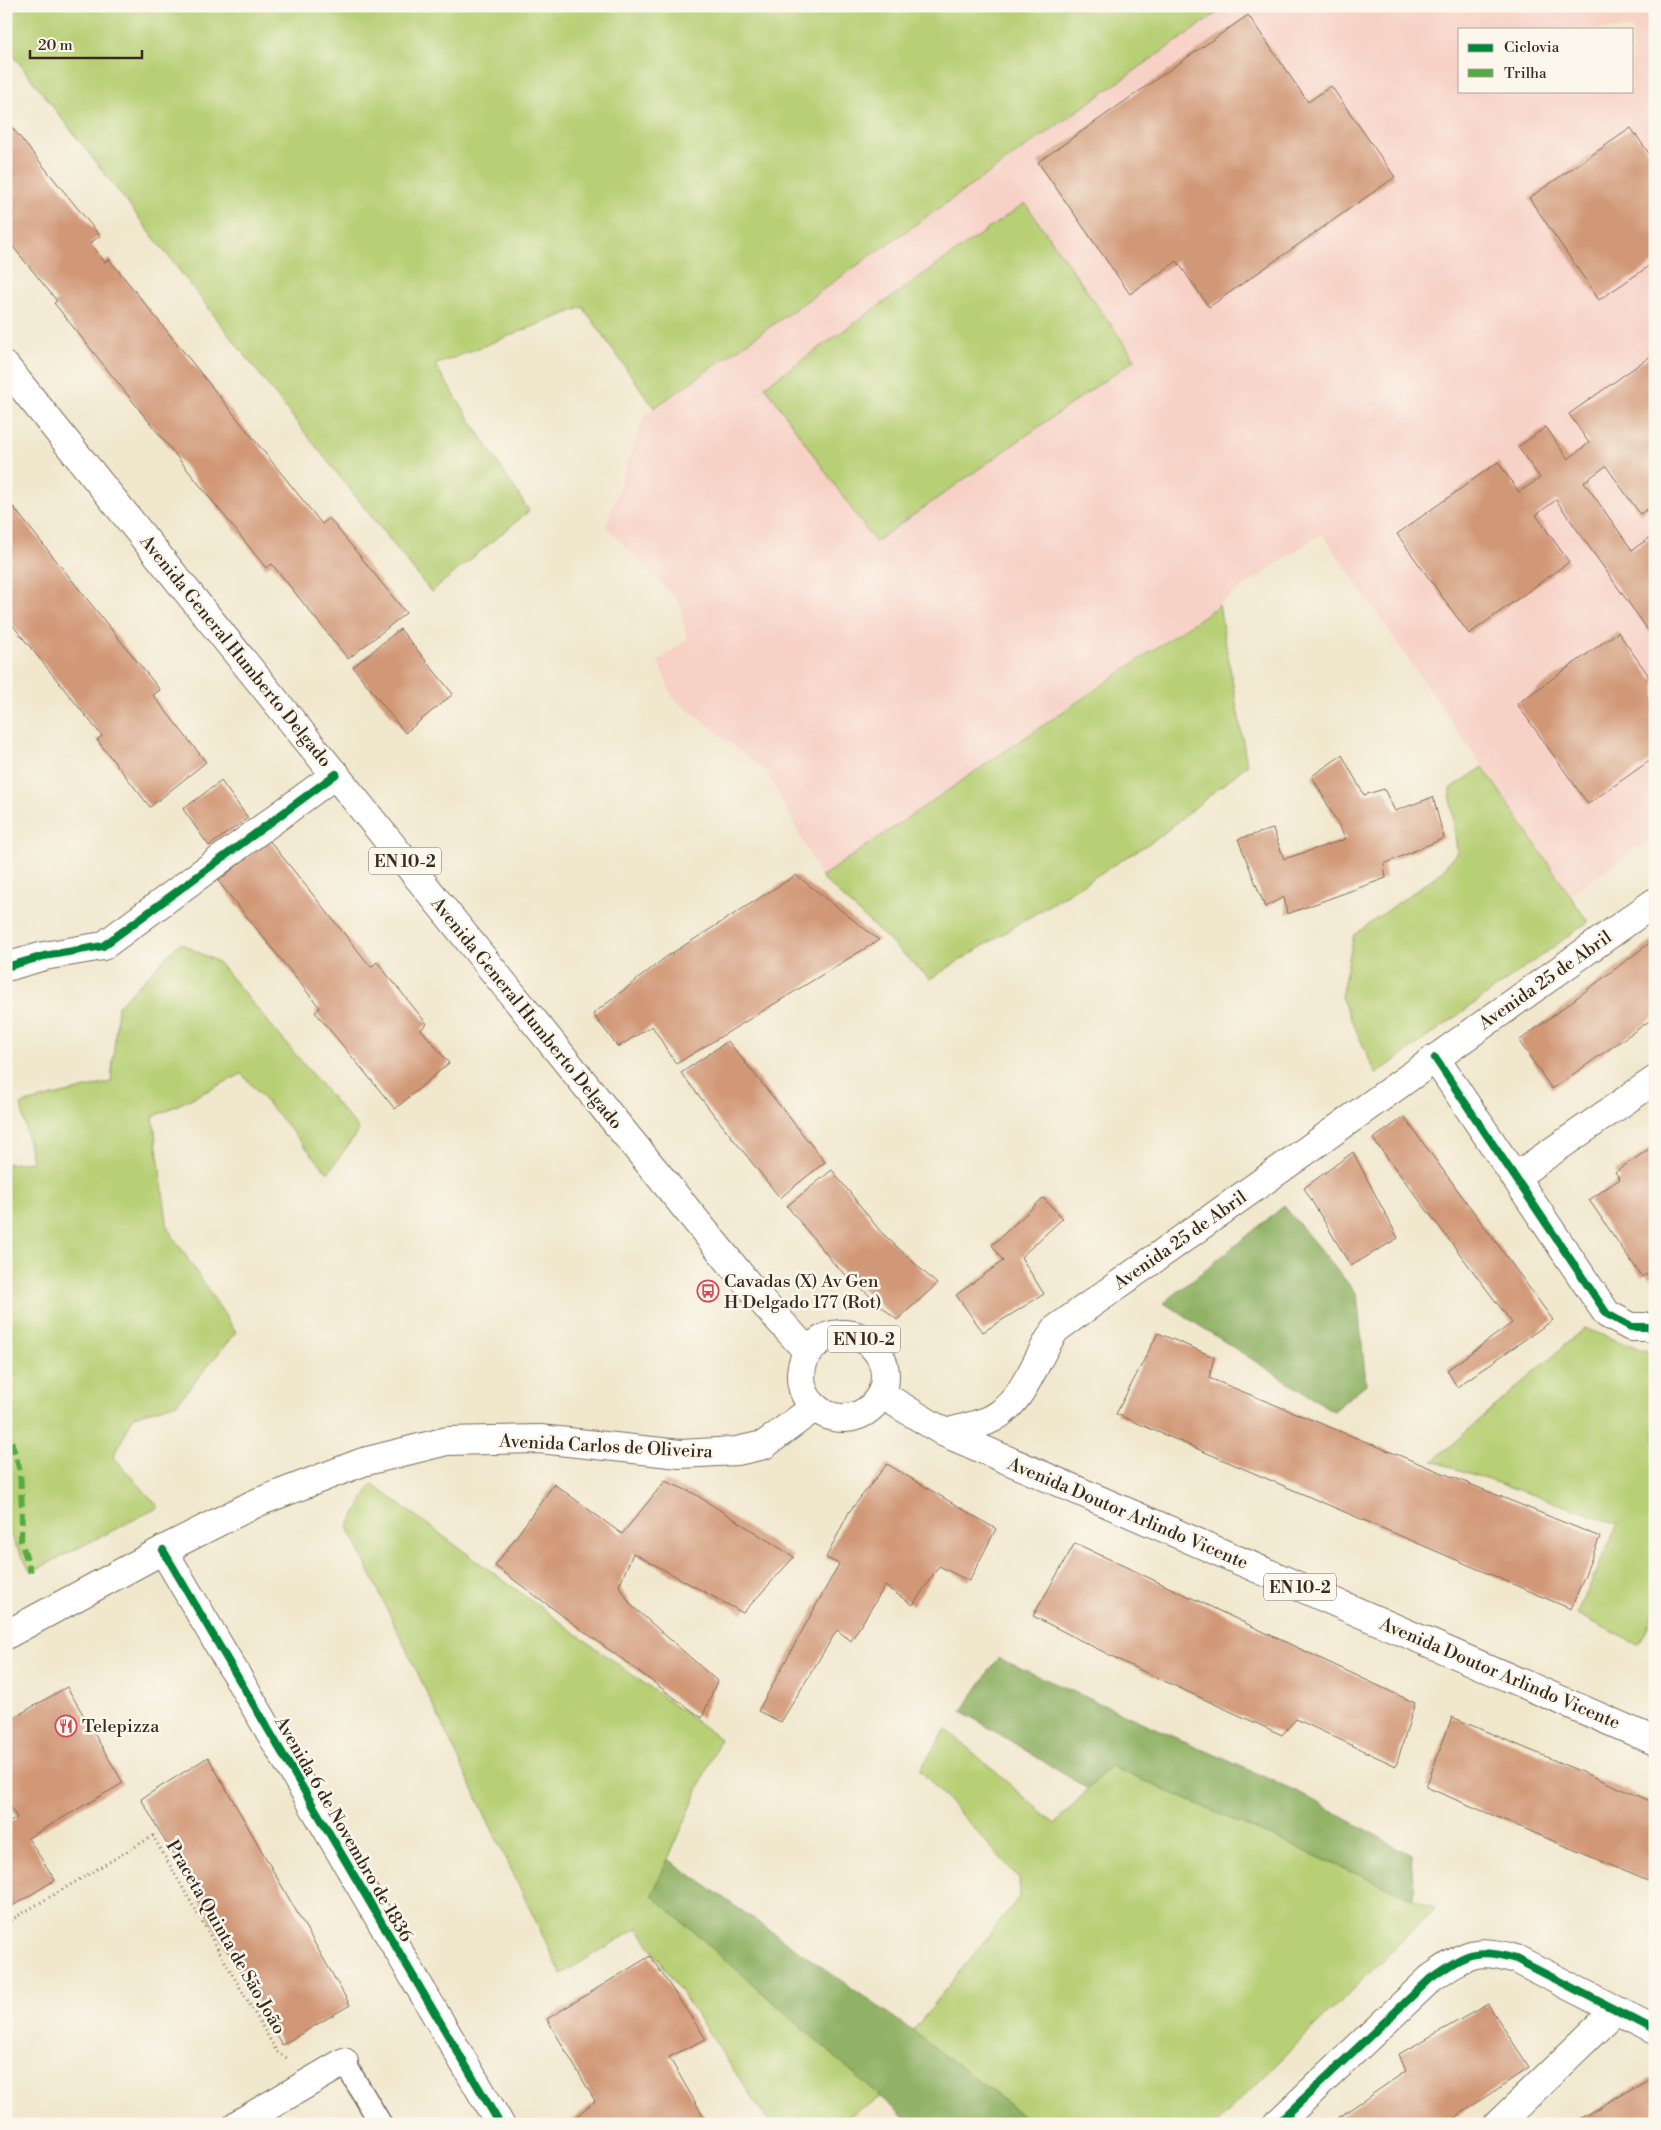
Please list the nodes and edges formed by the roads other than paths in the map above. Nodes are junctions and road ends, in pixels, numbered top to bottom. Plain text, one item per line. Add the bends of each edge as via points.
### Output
1 (6, 367) edge
2 (336, 774) junction
3 (1655, 902) edge
4 (6, 967) edge
5 (1435, 1058) junction
6 (1655, 1080) edge
7 (1515, 1177) junction
8 (1655, 1327) edge
9 (808, 1352) junction
10 (881, 1394) junction
11 (815, 1407) junction
12 (945, 1433) junction
13 (163, 1550) junction
14 (6, 1635) edge
15 (1655, 1741) edge
16 (1616, 2010) junction
17 (1655, 2030) edge
18 (344, 2062) joint
19 (238, 2124) edge
20 (381, 2124) edge
21 (500, 2124) edge
22 (1277, 2124) edge
23 (1498, 2124) edge

1 - 2 main road, Avenida General Humberto Delgado / EN 10-2
2 - 4 main road via 103,946 44,956
2 - 9 main road, Avenida General Humberto Delgado / EN 10-2 via 741,1277
3 - 5 main road, Avenida 25 de Abril
5 - 7 main road
5 - 12 main road, Avenida 25 de Abril via 1056,1329 1010,1406 988,1421
6 - 7 main road
7 - 8 main road via 1607,1314 1631,1327
9 - 10 main road, EN 10-2 via 833,1334 849,1334 864,1339 876,1349 883,1363 886,1378
9 - 11 main road, EN 10-2 via 801,1374 807,1398
10 - 11 main road via 864,1413 852,1417 838,1418
10 - 12 main road, Avenida Doutor Arlindo Vicente / EN 10-2
11 - 13 main road, Avenida Carlos de Oliveira via 764,1446 736,1451 680,1454 540,1439 447,1441 363,1462 256,1503
12 - 15 main road, Avenida Doutor Arlindo Vicente / EN 10-2
13 - 14 main road, Avenida Carlos de Oliveira
13 - 21 main road, Avenida 6 de Novembro de 1836
16 - 17 main road
16 - 22 main road via 1498,1953 1479,1952 1458,1959 1431,1978
16 - 23 main road
18 - 19 main road
18 - 20 lane

